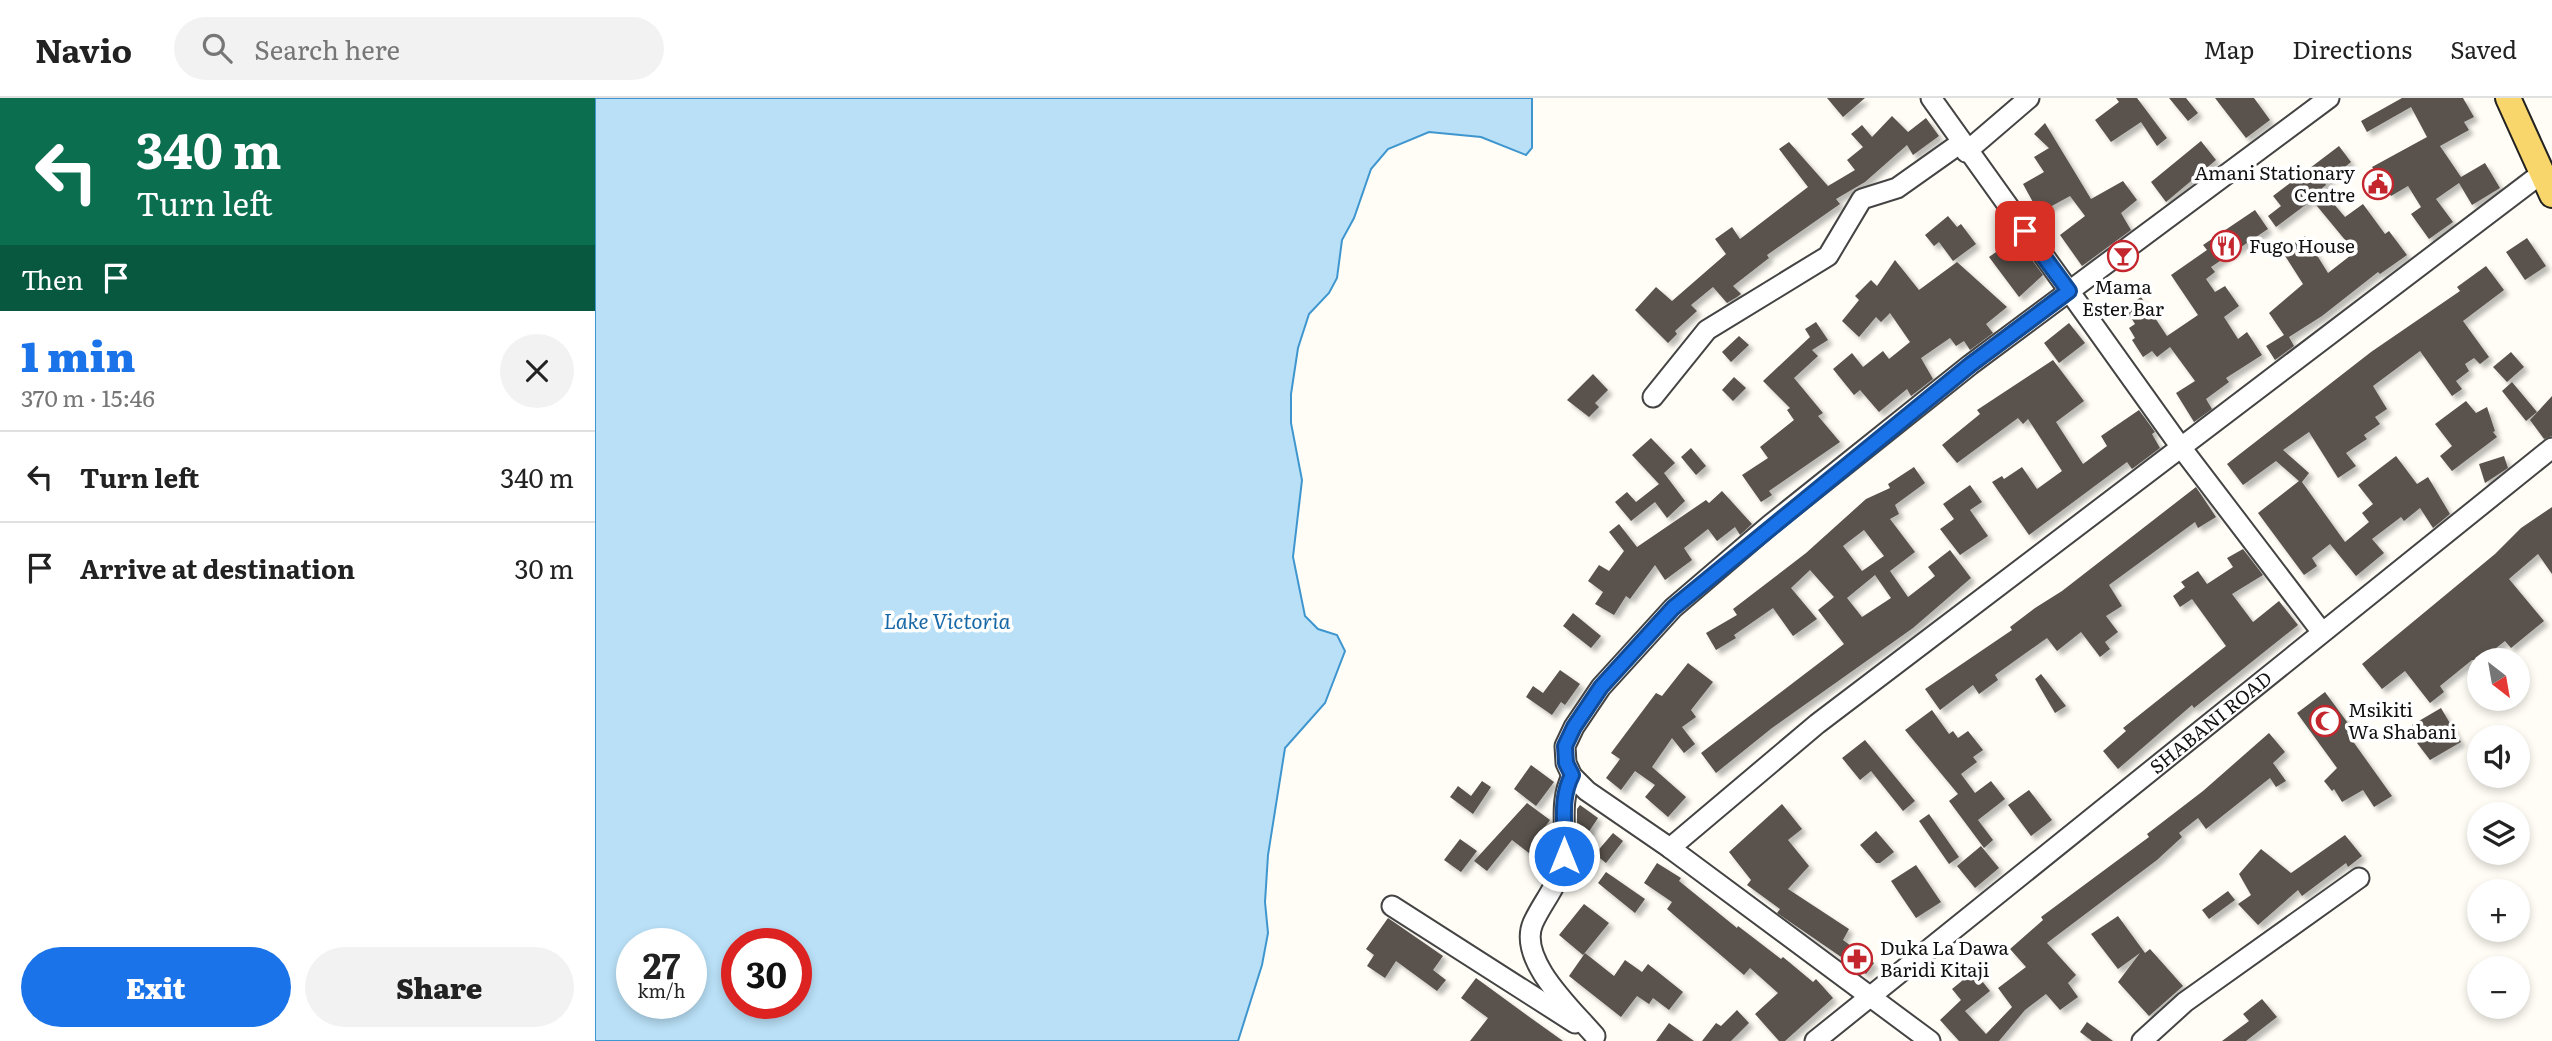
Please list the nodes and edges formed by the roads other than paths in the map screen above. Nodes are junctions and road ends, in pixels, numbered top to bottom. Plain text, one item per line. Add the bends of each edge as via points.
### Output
1 (1931, 98) edge
2 (2029, 98) edge
3 (2329, 98) edge
4 (2508, 98) edge
5 (1964, 147) junction
6 (2547, 184) edge
7 (2069, 291) junction
8 (1653, 397) dead end
9 (2180, 446) junction
10 (2552, 448) edge
11 (2321, 631) junction
12 (1572, 775) junction
13 (1670, 848) junction
14 (2359, 878) dead end
15 (1392, 906) dead end
16 (1869, 996) junction
17 (1599, 1039) edge
18 (1815, 1041) edge
19 (1930, 1041) edge
20 (2142, 1041) edge

1 - 5 street
2 - 5 street
3 - 7 street
4 - 6 main road
5 - 7 street
5 - 8 street via 1897,188 1862,199 1828,256 1707,330
6 - 9 street via 2385,295
7 - 9 street
7 - 12 street via 1970,365 1673,608 1601,687 1574,727 1565,746
9 - 11 street
9 - 13 street via 1817,724
10 - 11 street, SHABANI ROAD
11 - 16 street, SHABANI ROAD
12 - 13 street via 1616,813
12 - 17 street via 1562,804 1566,835 1561,873 1532,925 1529,943 1546,978
13 - 16 street
14 - 20 street via 2185,1002
15 - 17 street
16 - 18 street, SHABANI ROAD
16 - 19 street

